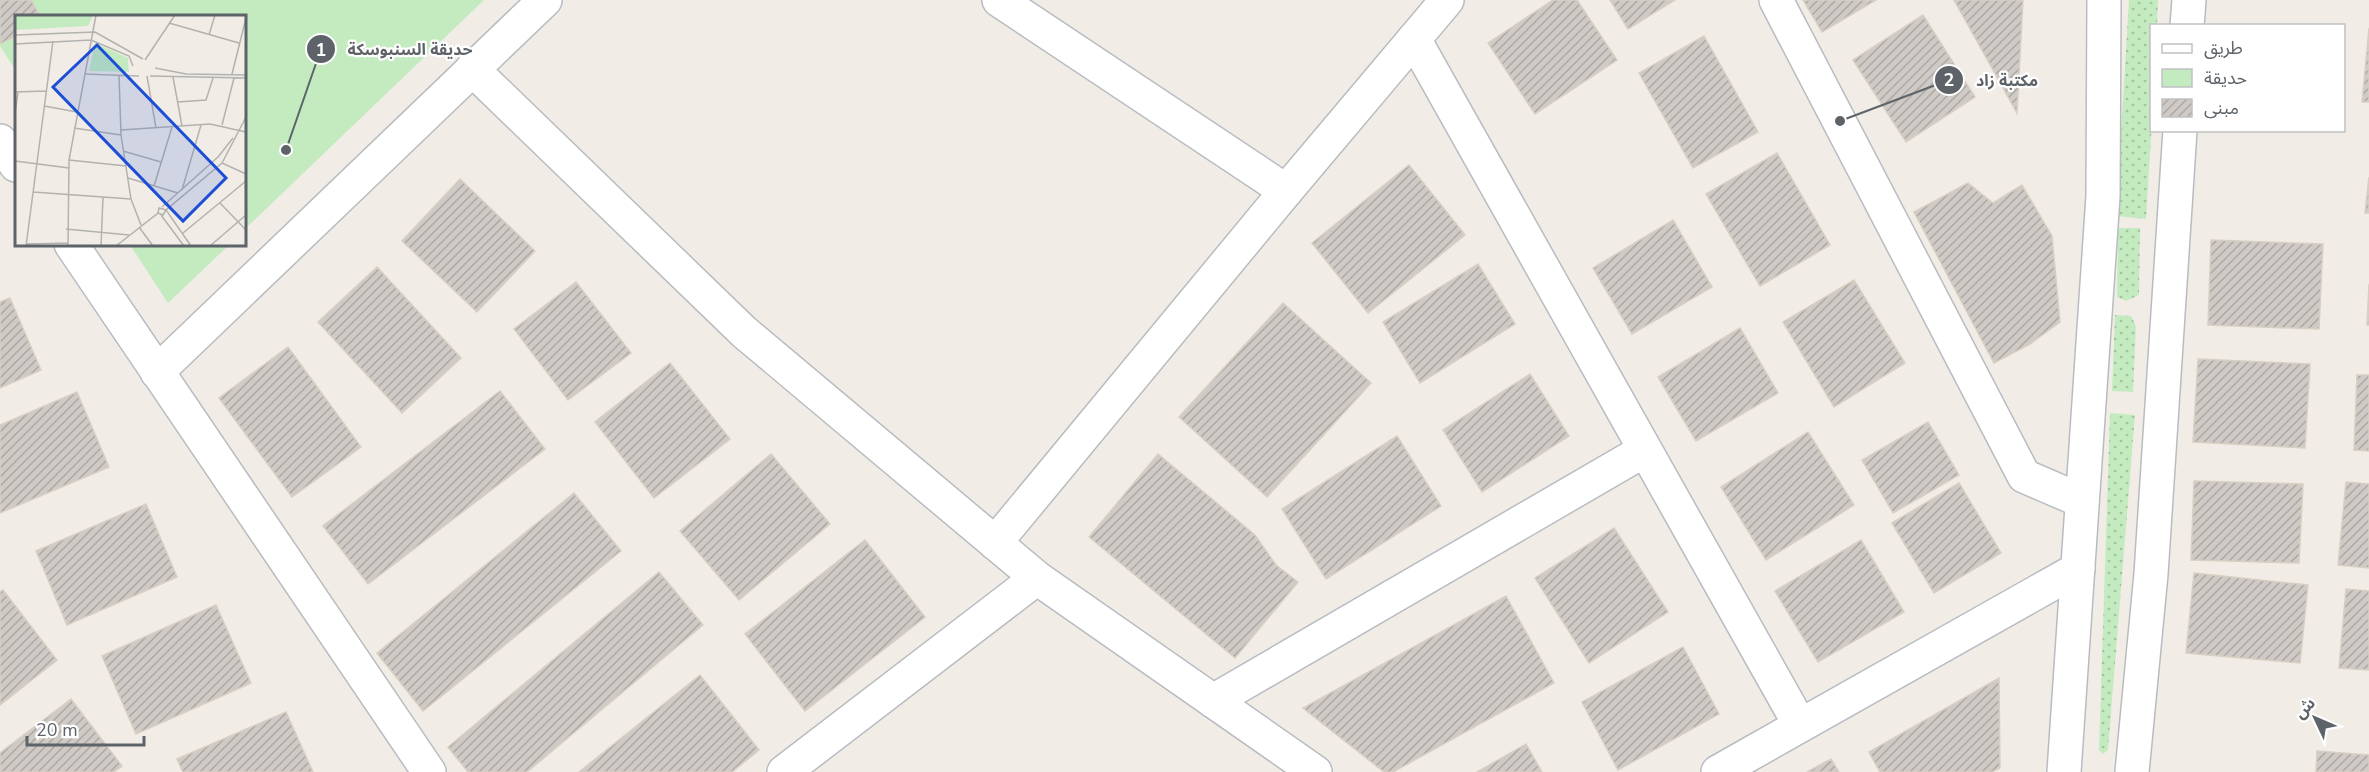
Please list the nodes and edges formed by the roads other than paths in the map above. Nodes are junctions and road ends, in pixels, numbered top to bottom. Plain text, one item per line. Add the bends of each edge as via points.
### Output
1 (545, 0) edge
2 (999, 0) edge
3 (1447, 0) edge
4 (1776, 0) edge
5 (2104, 0) edge
6 (2189, 0) edge
7 (2187, 24) edge
8 (1414, 39) junction
9 (472, 69) junction
10 (2180, 132) edge
11 (0, 141) edge
12 (15, 164) edge
13 (1286, 191) junction
14 (71, 246) edge
15 (158, 372) junction
16 (1645, 450) junction
17 (2082, 501) junction
18 (995, 543) junction
19 (2078, 568) junction
20 (1037, 578) junction
21 (1213, 701) junction
22 (1800, 725) junction
23 (429, 772) edge
24 (784, 772) edge
25 (1315, 772) edge
26 (1718, 772) edge
27 (2064, 772) edge
28 (2132, 772) edge

1 - 9 street
2 - 13 street
3 - 8 street
4 - 17 street via 2024,476
5 - 17 street via 2103,196
6 - 7 street
8 - 13 street
8 - 16 street
9 - 15 street
9 - 18 street via 744,332
10 - 28 street via 2151,574
11 - 12 street
13 - 18 street
14 - 15 street
15 - 23 street
16 - 21 street
16 - 22 street
17 - 19 street
18 - 20 street
19 - 22 street
19 - 27 street
20 - 21 street
20 - 24 street
21 - 25 street
22 - 26 street

